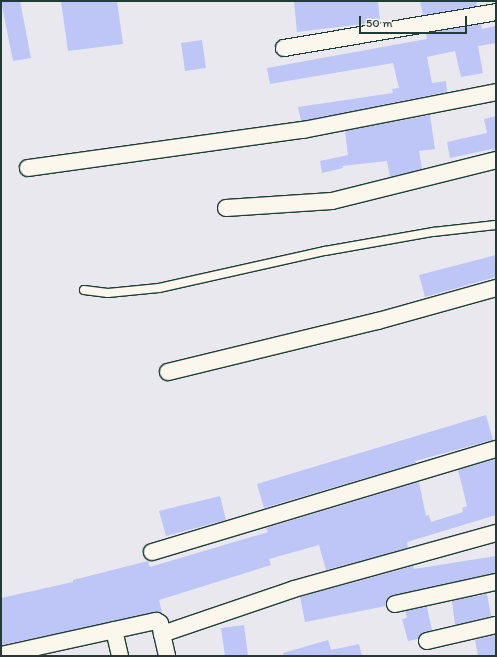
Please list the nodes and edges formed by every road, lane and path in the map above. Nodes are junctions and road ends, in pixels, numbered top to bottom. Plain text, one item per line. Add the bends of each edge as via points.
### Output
1 (496, 12) edge
2 (284, 48) dead end
3 (496, 92) edge
4 (496, 160) edge
5 (28, 168) dead end
6 (226, 208) dead end
7 (496, 225) edge
8 (496, 288) edge
9 (84, 290) dead end
10 (168, 372) dead end
11 (496, 449) edge
12 (496, 533) edge
13 (152, 552) dead end
14 (496, 582) edge
15 (395, 604) dead end
16 (496, 625) edge
17 (114, 630) junction
18 (162, 634) junction
19 (427, 641) dead end
20 (1, 654) edge
21 (120, 656) edge
22 (167, 656) edge

1 - 2 street
3 - 5 street via 303,130
4 - 6 street via 332,201
7 - 9 lane via 433,232 325,251 158,288 108,293
8 - 10 street via 378,321
11 - 13 street
12 - 18 street via 294,589
14 - 15 street
16 - 19 street
17 - 18 street via 156,621 160,623
17 - 20 street
17 - 21 street
18 - 22 street

